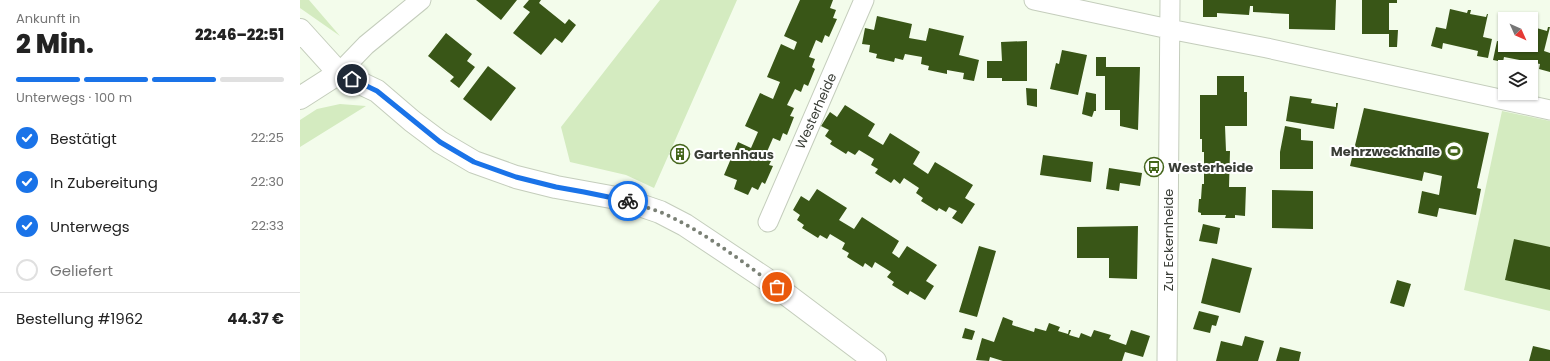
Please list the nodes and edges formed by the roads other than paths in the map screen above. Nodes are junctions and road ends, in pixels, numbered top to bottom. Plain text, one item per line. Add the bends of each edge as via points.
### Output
1 (421, 0) edge
2 (864, 0) edge
3 (1034, 0) edge
4 (1170, 0) edge
5 (1169, 29) junction
6 (300, 30) edge
7 (339, 73) junction
8 (300, 98) edge
9 (1550, 110) edge
10 (768, 222) dead end
11 (875, 361) edge
12 (1167, 361) edge

1 - 7 street via 366,45
2 - 10 street, Westerheide
3 - 5 street
4 - 5 street, Zur Eckernheide
5 - 9 street
5 - 12 street, Zur Eckernheide
6 - 7 main road
7 - 8 main road
7 - 11 main road via 377,91 440,142 474,162 516,177 622,199 660,212 685,225 766,279

